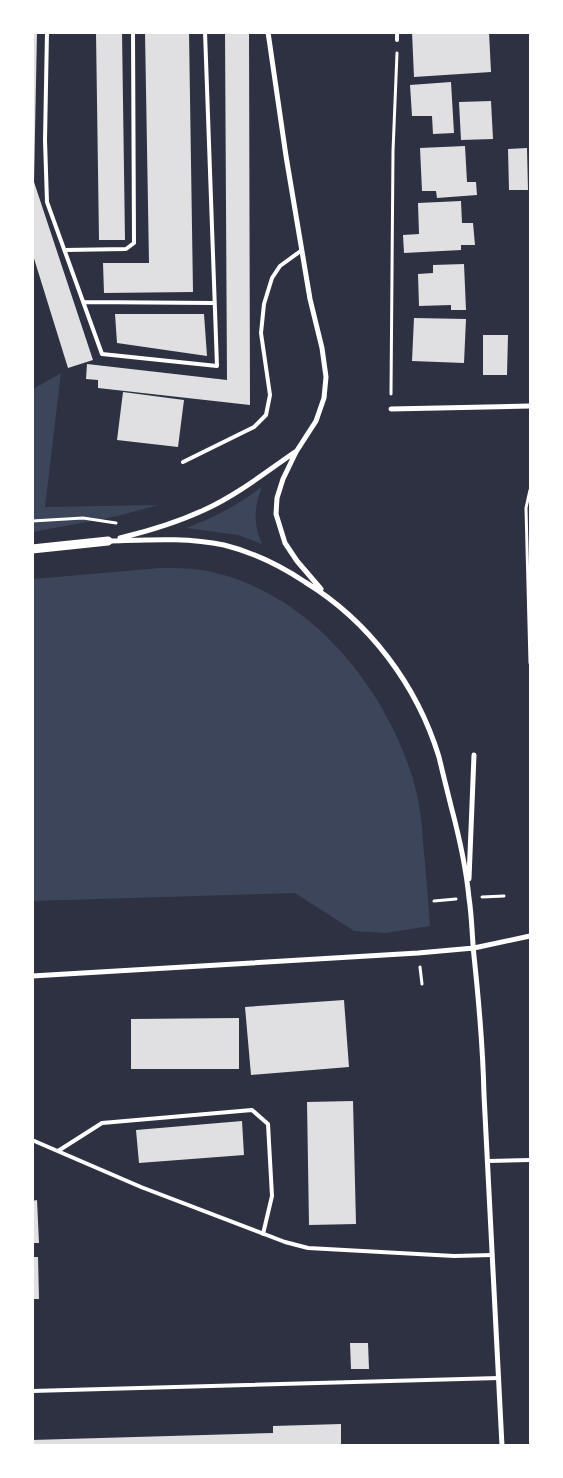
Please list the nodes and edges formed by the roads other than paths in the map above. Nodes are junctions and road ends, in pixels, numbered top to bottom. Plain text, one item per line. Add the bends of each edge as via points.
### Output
1 (47, 32) edge
2 (133, 32) edge
3 (205, 32) edge
4 (268, 32) edge
5 (397, 32) edge
6 (397, 40) road end
7 (65, 250) junction
8 (302, 250) junction
9 (84, 302) junction
10 (213, 302) junction
11 (530, 406) edge
12 (391, 410) road end
13 (296, 452) junction
14 (183, 462) dead end
15 (108, 541) junction
16 (32, 549) edge
17 (325, 594) junction
18 (474, 755) dead end
19 (468, 890) junction
20 (530, 936) edge
21 (474, 948) junction
22 (32, 976) edge
23 (32, 1140) edge
24 (58, 1151) junction
25 (530, 1160) edge
26 (488, 1161) junction
27 (263, 1234) junction
28 (492, 1255) junction
29 (499, 1378) junction
30 (32, 1391) edge
31 (502, 1446) edge

1 - 7 lane via 45,140 48,202
2 - 7 lane via 134,243 126,249
3 - 10 lane
4 - 8 street
5 - 6 lane
7 - 9 lane
8 - 13 street via 326,377 324,398 316,421
8 - 14 lane via 280,266 272,278 264,304 261,333 270,395 266,416 254,427
9 - 10 lane
9 - 10 lane via 102,354 217,366
11 - 12 street
13 - 15 street via 204,510
13 - 17 street via 277,498 279,529 297,561
15 - 16 street
15 - 17 street via 171,540 226,546 283,569
17 - 19 street via 376,642 415,700 438,757 456,825
18 - 19 street
19 - 21 street
20 - 21 street
21 - 22 street
21 - 26 street
23 - 24 lane
24 - 27 lane
24 - 27 lane via 102,1123 252,1110 268,1124 272,1196
25 - 26 lane
26 - 28 street
27 - 28 lane via 308,1248
28 - 29 street
29 - 30 lane
29 - 31 street

